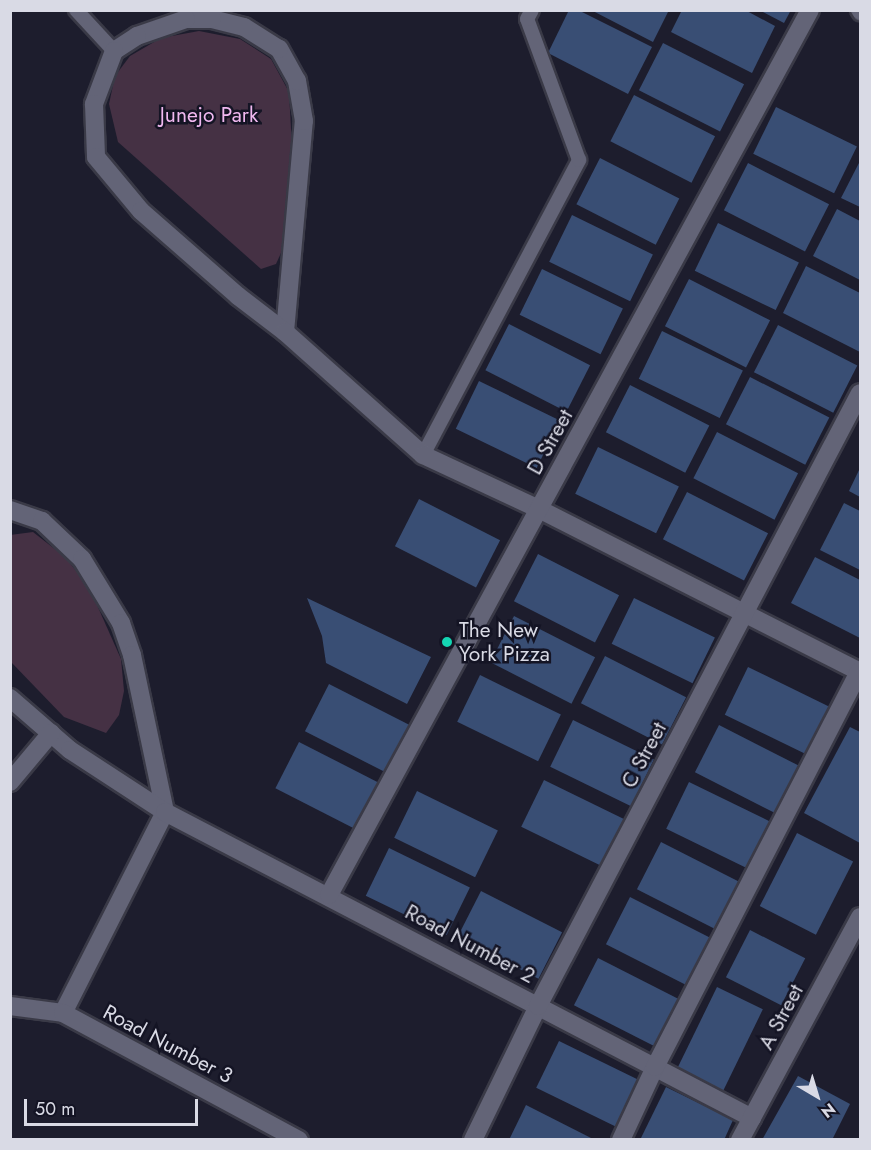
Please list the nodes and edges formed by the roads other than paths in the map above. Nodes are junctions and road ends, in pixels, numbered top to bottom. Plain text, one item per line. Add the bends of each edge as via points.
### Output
1 (76, 10) edge
2 (532, 10) edge
3 (810, 10) edge
4 (114, 51) junction
5 (285, 332) junction
6 (861, 393) edge
7 (423, 455) junction
8 (539, 509) junction
9 (10, 510) edge
10 (744, 613) junction
11 (860, 671) edge
12 (10, 698) edge
13 (51, 733) junction
14 (10, 782) edge
15 (165, 812) junction
16 (329, 895) junction
17 (861, 917) edge
18 (10, 1006) edge
19 (538, 1006) junction
20 (63, 1013) junction
21 (655, 1067) junction
22 (752, 1118) junction
23 (299, 1140) edge
24 (473, 1140) edge
25 (621, 1140) edge
26 (740, 1140) edge

1 - 4 lane
2 - 7 lane via 527,19 579,160
3 - 8 street, D Street
4 - 5 street via 93,104 96,157 141,211
4 - 5 street via 137,36 186,19 244,27 279,49 297,81 304,120
5 - 7 street
6 - 10 street, C Street
7 - 8 street
8 - 10 street
8 - 16 street, D Street
9 - 15 street via 42,521 82,559 121,623 132,656
10 - 11 street
10 - 19 street, C Street
11 - 21 street
12 - 13 street, Road Number 2
13 - 14 street
13 - 15 street, Road Number 2 via 70,750
15 - 16 street, Road Number 2
15 - 20 street
16 - 19 street, Road Number 2
17 - 22 street, A Street
18 - 20 street, Road Number 3
19 - 21 street, Road Number 2
19 - 24 street, C Street
20 - 23 street, Road Number 3
21 - 22 street, Road Number 2
21 - 25 street
22 - 26 street, A Street

